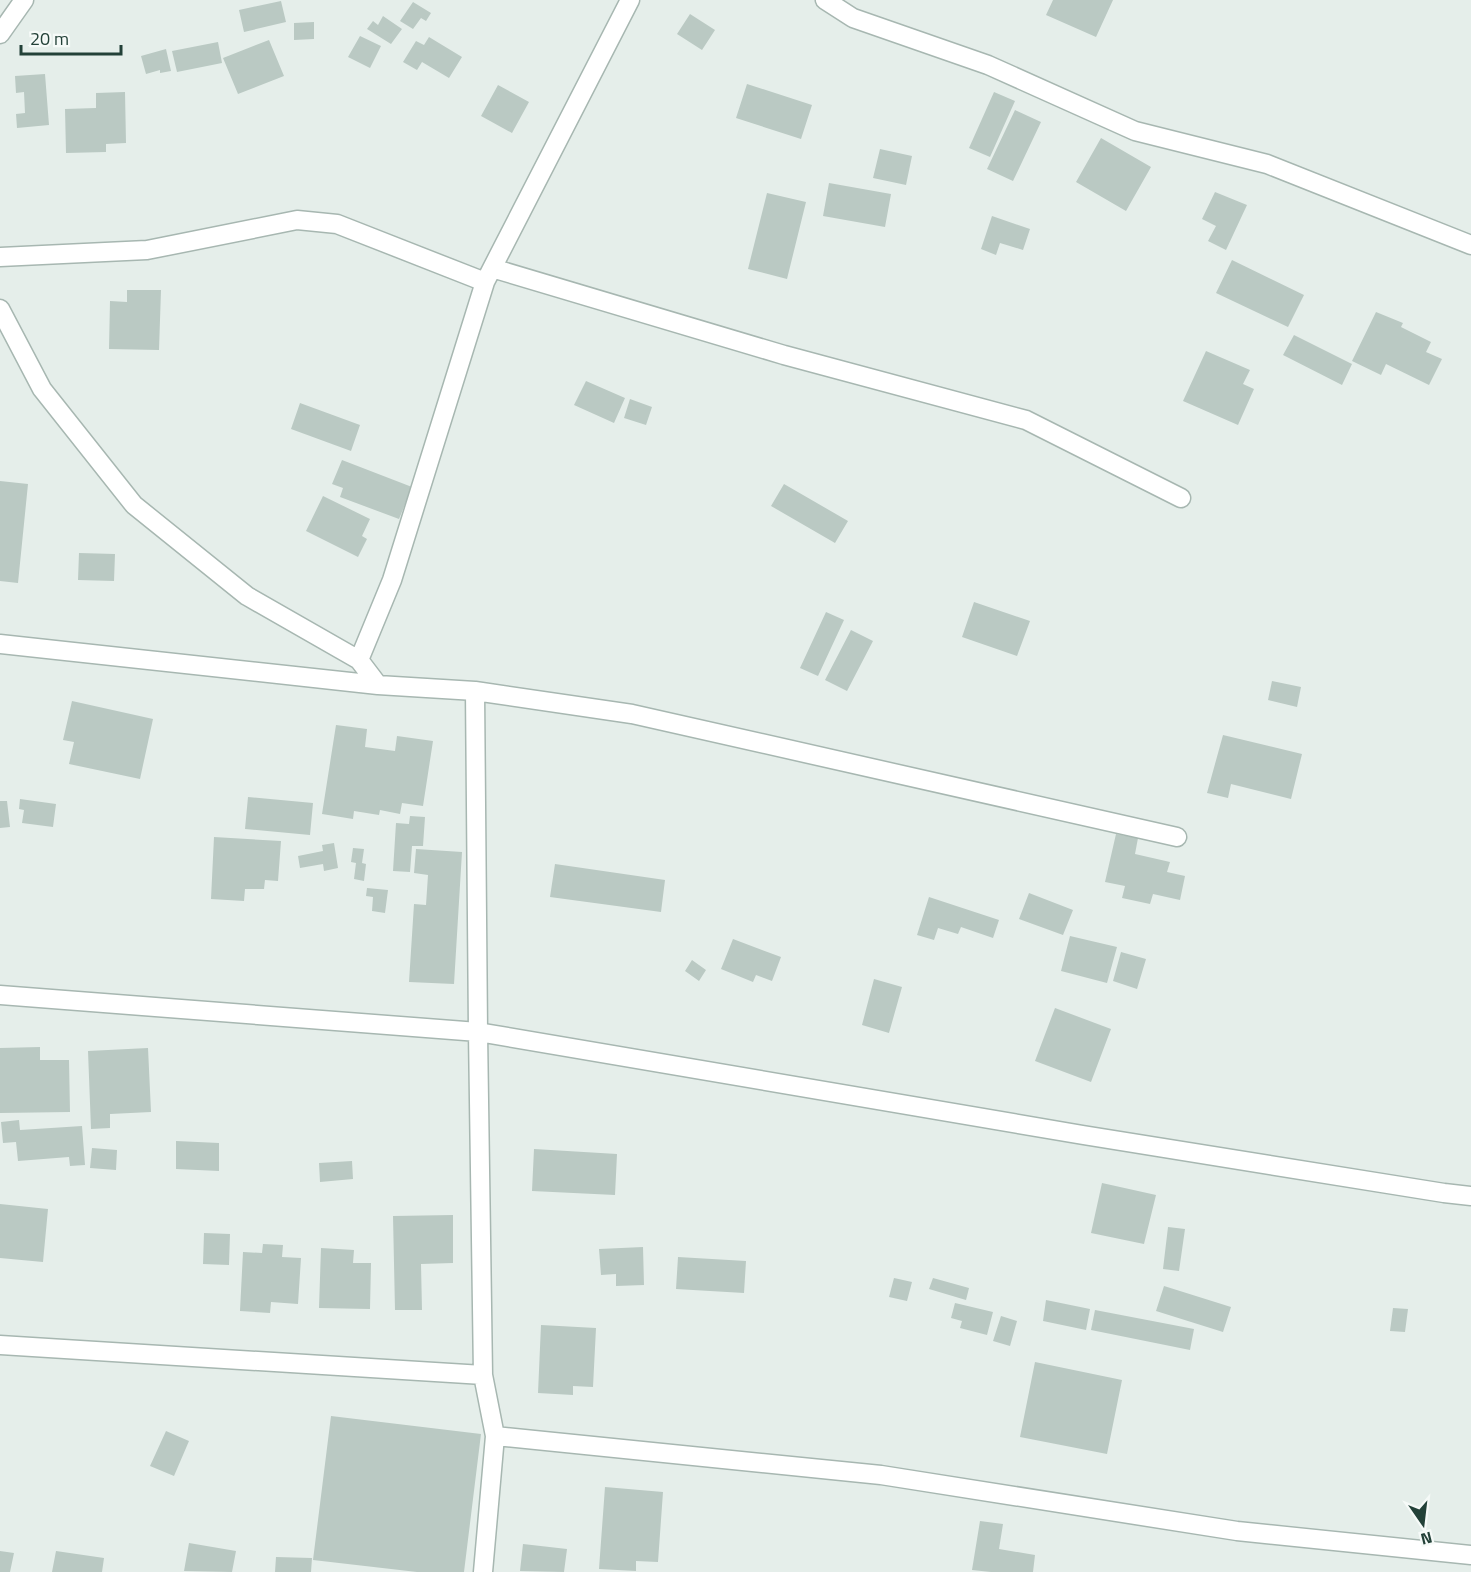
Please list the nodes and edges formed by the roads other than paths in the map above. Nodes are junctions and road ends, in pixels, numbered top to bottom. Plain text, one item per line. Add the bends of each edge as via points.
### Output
1 (24, 0) edge
2 (630, 0) edge
3 (825, 0) edge
4 (0, 34) edge
5 (1471, 245) edge
6 (0, 257) edge
7 (488, 275) junction
8 (0, 309) edge
9 (1181, 498) dead end
10 (0, 644) edge
11 (359, 660) junction
12 (378, 685) junction
13 (475, 692) junction
14 (1177, 837) dead end
15 (0, 994) edge
16 (478, 1032) junction
17 (1471, 1196) edge
18 (0, 1345) edge
19 (483, 1375) junction
20 (495, 1436) junction
21 (1471, 1556) edge
22 (483, 1572) edge

1 - 4 street
2 - 7 street
3 - 5 street via 853,18 988,64 1135,131 1267,164
6 - 7 street via 147,250 297,220 337,224
7 - 9 street via 1026,420
7 - 11 street via 392,580
8 - 11 street via 42,389 134,505 247,596
10 - 12 street
11 - 12 street
12 - 13 street
13 - 14 street via 632,714
13 - 16 street
15 - 16 street
16 - 17 street via 1095,1137
16 - 19 street
18 - 19 street
19 - 20 street
20 - 21 street via 880,1475 1237,1531
20 - 22 street

